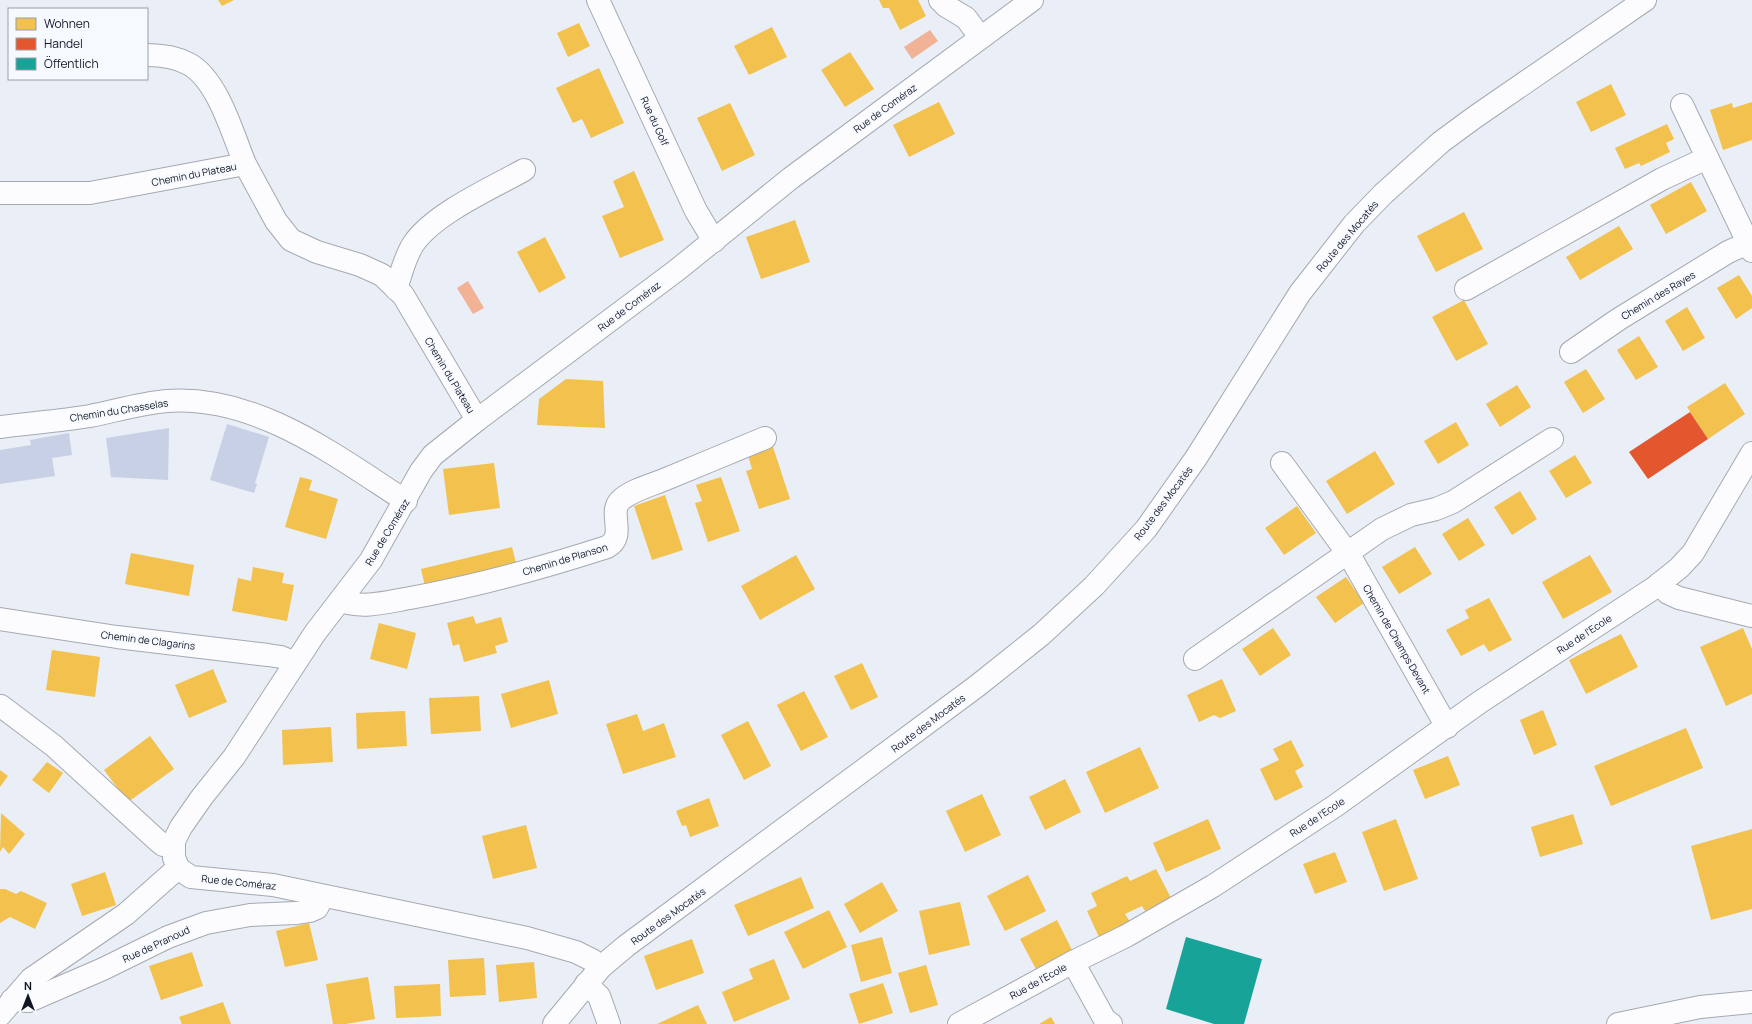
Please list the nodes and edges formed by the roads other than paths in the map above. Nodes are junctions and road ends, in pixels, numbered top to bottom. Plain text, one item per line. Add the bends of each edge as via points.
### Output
1 (598, 0) edge
2 (940, 0) edge
3 (1032, 0) edge
4 (1645, 0) edge
5 (980, 37) junction
6 (148, 55) edge
7 (1682, 105) dead end
8 (1707, 158) junction
9 (245, 164) junction
10 (524, 170) dead end
11 (0, 194) edge
12 (714, 241) junction
13 (1750, 247) edge
14 (396, 289) junction
15 (1466, 289) dead end
16 (1571, 352) dead end
17 (476, 420) junction
18 (0, 427) edge
19 (765, 438) dead end
20 (1552, 439) dead end
21 (1752, 453) edge
22 (1282, 463) dead end
23 (406, 501) junction
24 (1346, 552) junction
25 (1659, 584) junction
26 (341, 601) junction
27 (1752, 616) edge
28 (0, 619) edge
29 (1195, 659) dead end
30 (295, 663) junction
31 (1, 706) edge
32 (1447, 726) junction
33 (173, 847) junction
34 (178, 868) junction
35 (324, 896) junction
36 (1073, 962) junction
37 (600, 967) junction
38 (586, 984) junction
39 (1752, 1002) edge
40 (6, 1007) edge
41 (554, 1024) edge
42 (609, 1024) edge
43 (959, 1024) edge
44 (1111, 1024) edge
45 (1618, 1024) edge

1 - 12 street, Rue du Golf via 696,210
2 - 5 street via 966,18
3 - 5 street, Rue de Coméraz
4 - 37 street, Route des Mocatés via 1452,134 1412,166 1354,224 1300,293 1196,458 1146,529 1094,586 1041,635 977,686
5 - 12 street, Rue de Coméraz via 791,178
6 - 9 street via 174,58 190,64 208,81
7 - 8 street, Chemin des Rayes
8 - 13 street, Chemin des Rayes
8 - 15 street via 1662,179
9 - 11 street, Chemin du Plateau via 90,193
9 - 14 street, Chemin du Plateau via 276,221 291,240 317,252 366,267 382,275
10 - 14 street via 452,210 424,231 414,244
12 - 17 street, Rue de Coméraz
13 - 16 street, Chemin des Rayes via 1728,252 1619,319
14 - 17 street, Chemin du Plateau via 403,295
17 - 23 street, Rue de Coméraz via 433,455 421,471
18 - 23 street, Chemin du Chasselas via 89,416 167,401 232,407 278,423
19 - 26 street, Chemin de Planson via 620,500 616,509 616,539 607,547 480,585 364,605
20 - 24 street via 1453,502 1394,522
21 - 25 street, Rue de l'Ecole via 1693,553
22 - 24 street, Chemin de Champs Devant
23 - 26 street, Rue de Coméraz via 371,560
24 - 29 street
24 - 32 street, Chemin de Champs Devant
25 - 27 street via 1668,593 1679,598
25 - 32 street, Rue de l'Ecole
26 - 30 street, Rue de Coméraz
28 - 30 street, Chemin de Clagarins via 117,637 268,655
30 - 33 street, Rue de Coméraz via 234,757 186,817
31 - 33 street via 54,746 158,841
32 - 36 street, Rue de l'Ecole via 1334,806 1213,886 1126,936
33 - 34 street
34 - 35 street, Rue de Coméraz via 187,875 197,878 258,883
34 - 40 street, Rue de Pranoud via 126,914 31,978
35 - 37 street, Rue de Coméraz via 553,945 583,954
35 - 40 street, Rue de Pranoud via 316,908 304,913 250,915 200,925 168,937 29,1001
36 - 43 street, Rue de l'Ecole
36 - 44 street via 1105,1020
37 - 38 street, Route des Mocatés
38 - 41 street, Route des Mocatés
38 - 42 street via 600,996
39 - 45 street via 1700,1006

